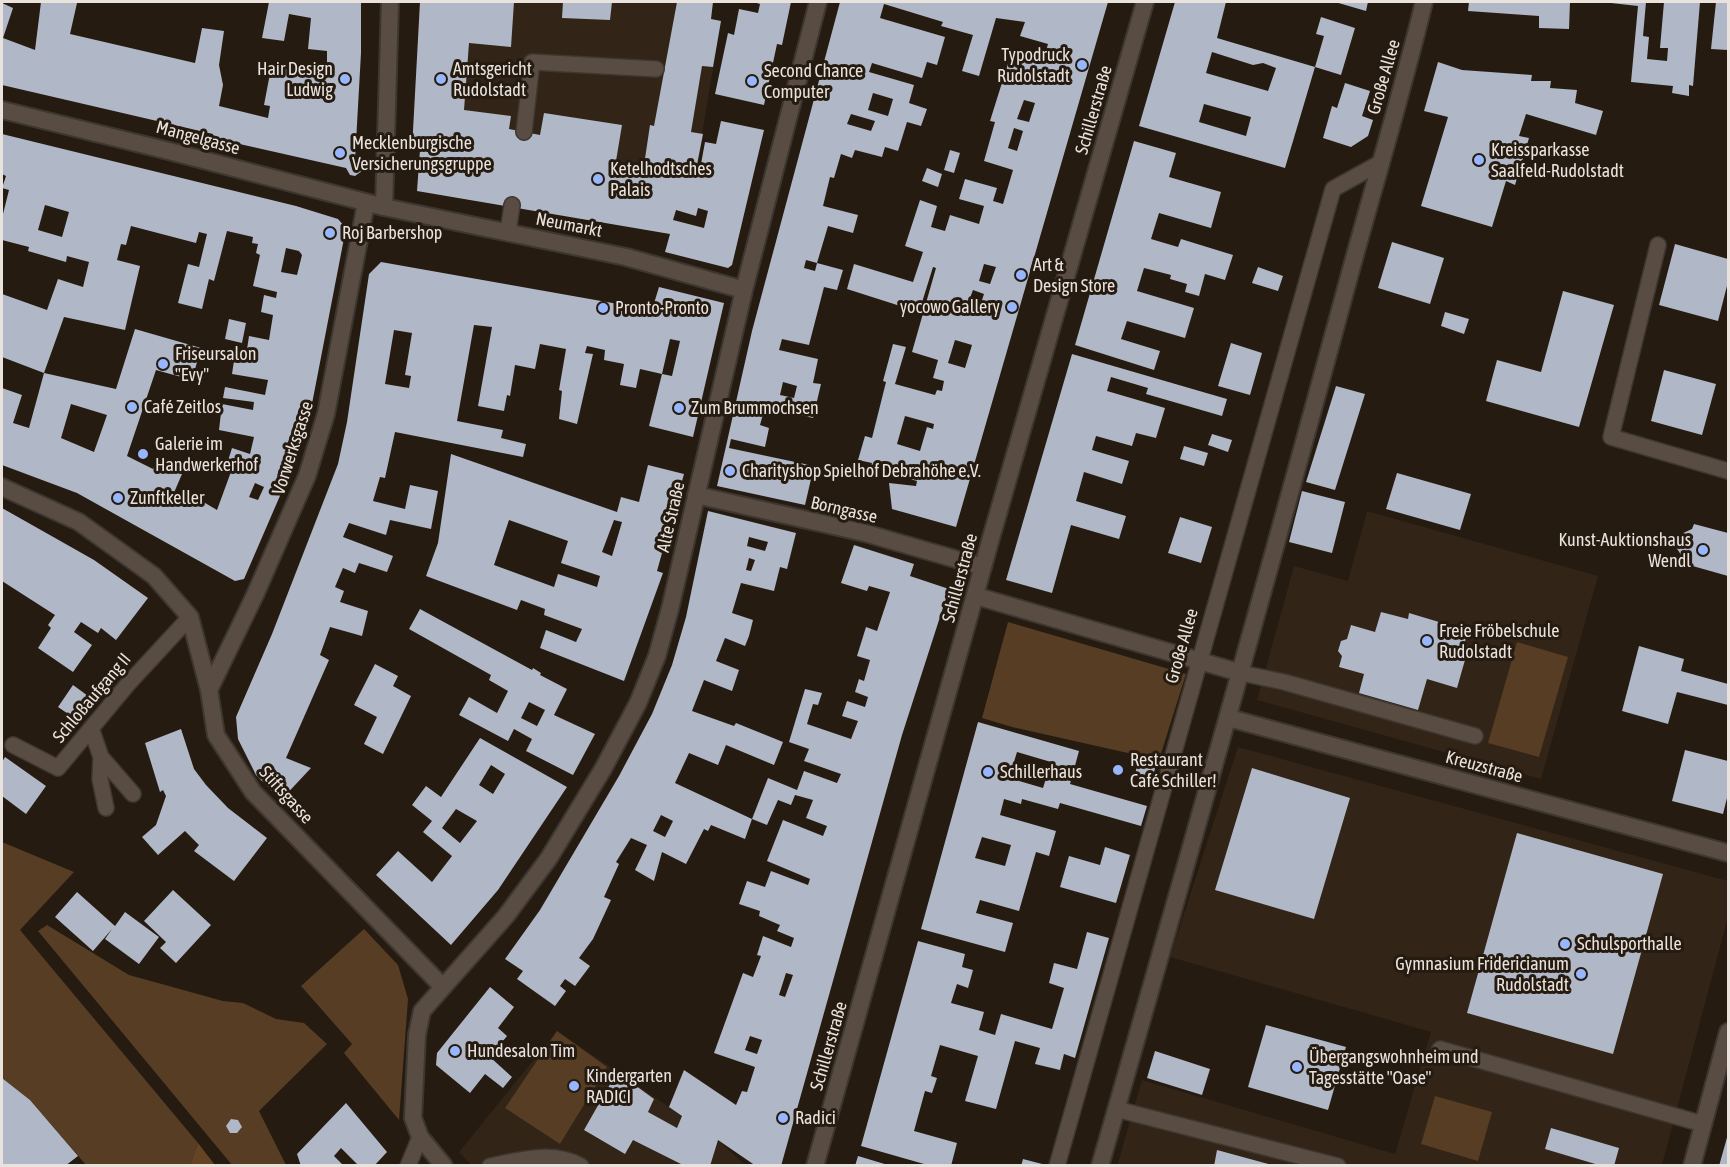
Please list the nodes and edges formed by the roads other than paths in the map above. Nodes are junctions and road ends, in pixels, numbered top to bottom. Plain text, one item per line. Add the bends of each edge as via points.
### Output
1 (390, 2) edge
2 (818, 2) edge
3 (1145, 2) edge
4 (1424, 2) edge
5 (656, 69) dead end
6 (2, 110) edge
7 (524, 132) dead end
8 (1380, 163) junction
9 (366, 203) junction
10 (512, 205) dead end
11 (384, 207) junction
12 (508, 233) junction
13 (1658, 245) dead end
14 (744, 290) junction
15 (1728, 471) edge
16 (2, 487) edge
17 (696, 495) junction
18 (983, 567) junction
19 (976, 596) junction
20 (190, 617) junction
21 (1197, 663) junction
22 (1241, 673) junction
23 (209, 690) junction
24 (1229, 718) junction
25 (91, 728) junction
26 (1475, 736) dead end
27 (14, 745) dead end
28 (101, 756) junction
29 (133, 794) dead end
30 (106, 808) dead end
31 (1728, 853) edge
32 (442, 986) junction
33 (1728, 1032) edge
34 (1440, 1050) dead end
35 (1116, 1109) junction
36 (1703, 1124) junction
37 (420, 1137) junction
38 (408, 1166) edge
39 (444, 1166) edge
40 (490, 1166) edge
41 (581, 1166) edge
42 (815, 1166) edge
43 (1057, 1166) edge
44 (1100, 1166) edge
45 (1338, 1166) edge
46 (1692, 1166) edge

1 - 11 street
2 - 14 street, Alte Straße
3 - 18 street, Schillerstraße
4 - 8 street, Große Allee
5 - 7 lane via 532,62
6 - 9 street, Mangelgasse
8 - 21 lane, Große Allee via 1333,189
8 - 22 street, Große Allee
9 - 11 street, Mangelgasse
9 - 23 street, Vorwerksgasse via 328,405 307,476
10 - 12 lane
11 - 12 street, Neumarkt
12 - 14 street, Neumarkt via 626,257
13 - 15 lane via 1611,437
14 - 17 street, Alte Straße
16 - 20 street, Stiftsgasse via 79,522 121,551 154,576
17 - 18 street, Borngasse via 865,533
17 - 32 street, Alte Straße via 657,656 638,703 549,858 506,916
18 - 19 street, Schillerstraße
19 - 21 street
19 - 42 street, Schillerstraße
20 - 23 street, Stiftsgasse
20 - 25 lane, Schloßaufgang II
21 - 22 street
21 - 43 lane, Große Allee
22 - 24 street, Große Allee
22 - 26 lane
23 - 32 street, Stiftsgasse via 216,735 253,792
24 - 31 street, Kreuzstraße
24 - 35 street, Große Allee
25 - 27 lane, Schloßaufgang II via 58,768
25 - 28 lane
28 - 29 lane
28 - 30 lane via 100,779
32 - 37 street via 422,1011 417,1035 413,1118
33 - 36 street
34 - 36 lane
35 - 44 street, Große Allee
35 - 45 lane
36 - 46 street
37 - 38 lane
37 - 39 street
40 - 41 lane via 535,1156 572,1160

